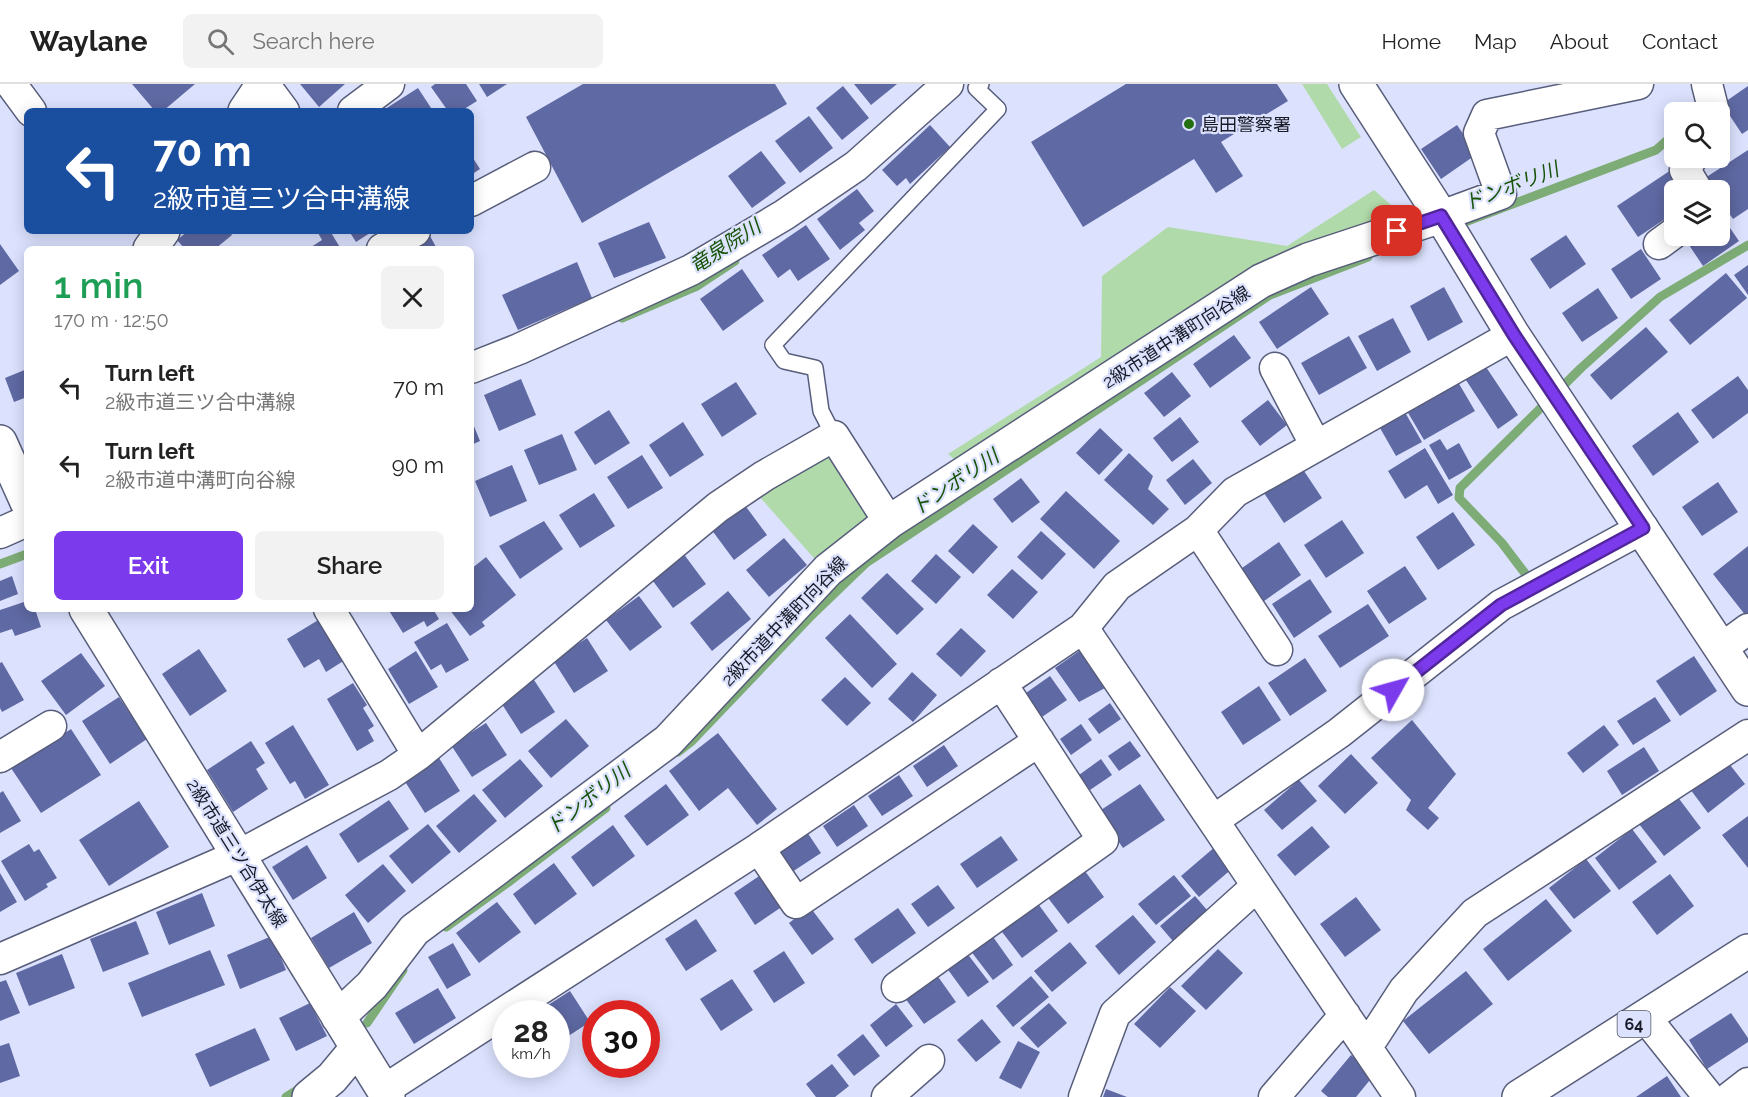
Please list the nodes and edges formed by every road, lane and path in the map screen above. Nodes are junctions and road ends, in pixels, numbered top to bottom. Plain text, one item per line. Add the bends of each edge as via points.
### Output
1 (11, 84) edge
2 (264, 84) edge
3 (389, 84) edge
4 (948, 84) edge
5 (981, 84) edge
6 (1356, 84) edge
7 (1638, 84) edge
8 (1707, 84) edge
9 (1712, 102) edge
10 (30, 108) edge
11 (247, 108) edge
12 (282, 108) edge
13 (357, 108) edge
14 (535, 167) dead end
15 (474, 199) edge
16 (1441, 216) junction
17 (410, 234) edge
18 (388, 246) edge
19 (1514, 335) junction
20 (474, 367) edge
21 (1275, 369) dead end
22 (834, 436) junction
23 (0, 442) edge
24 (1316, 446) junction
25 (24, 483) edge
26 (24, 522) edge
27 (889, 522) junction
28 (1643, 528) junction
29 (1198, 530) junction
30 (0, 533) edge
31 (88, 612) edge
32 (331, 612) edge
33 (1083, 628) junction
34 (1748, 629) edge
35 (1722, 648) junction
36 (1277, 650) dead end
37 (1001, 683) junction
38 (1748, 689) edge
39 (51, 726) dead end
40 (1748, 735) edge
41 (1039, 741) junction
42 (418, 755) junction
43 (0, 757) edge
44 (1214, 820) junction
45 (759, 848) junction
46 (239, 855) junction
47 (1257, 886) junction
48 (1748, 951) edge
49 (0, 959) edge
50 (897, 987) dead end
51 (1345, 1015) junction
52 (338, 1017) junction
53 (1645, 1017) junction
54 (1367, 1047) junction
55 (357, 1048) junction
56 (929, 1060) dead end
57 (1748, 1083) edge
58 (386, 1093) edge
59 (309, 1097) edge
60 (887, 1097) edge
61 (1084, 1097) edge
62 (1274, 1097) edge
63 (1400, 1097) edge
64 (1519, 1097) edge
65 (1709, 1097) edge
66 (1730, 1097) edge

1 - 10 street
2 - 11 street
2 - 12 street
3 - 13 street
4 - 20 street via 856,166 765,226 691,270
5 - 22 lane via 976,88 998,109 773,345 784,361 815,368 821,411
6 - 16 street
7 - 16 street via 1487,115 1479,133 1501,194
8 - 9 street
14 - 15 street
16 - 19 street
16 - 27 street, 2級市道中溝町向谷線 via 1308,260 1261,281
17 - 18 street
19 - 24 street
19 - 28 street
21 - 24 street
22 - 27 street
22 - 42 street via 718,507
23 - 25 street
24 - 29 street via 1235,492
26 - 30 street
27 - 52 street, 2級市道中溝町向谷線 via 828,570 668,741 414,930 372,986
28 - 35 street
28 - 44 street via 1501,605 1339,733
29 - 33 street via 1117,586
29 - 36 street
31 - 46 street, 2級市道三ツ合伊太線
32 - 42 street
33 - 37 street
33 - 44 street
34 - 35 street
35 - 38 street
37 - 41 street
37 - 45 street
39 - 43 street
40 - 54 street via 1475,913 1404,990
41 - 45 street via 796,903
41 - 50 street via 1103,840
42 - 46 street via 389,775
44 - 47 street
45 - 58 street
46 - 49 street
46 - 52 street, 2級市道三ツ合伊太線
47 - 51 street
47 - 61 street via 1114,1014
48 - 53 street, 64
51 - 54 street
51 - 62 street
52 - 55 street, 2級市道三ツ合伊太線
53 - 64 street, 64
53 - 65 street
54 - 63 street
55 - 58 street, 2級市道三ツ合伊太線
55 - 59 street via 332,1078
56 - 60 street
57 - 66 street

